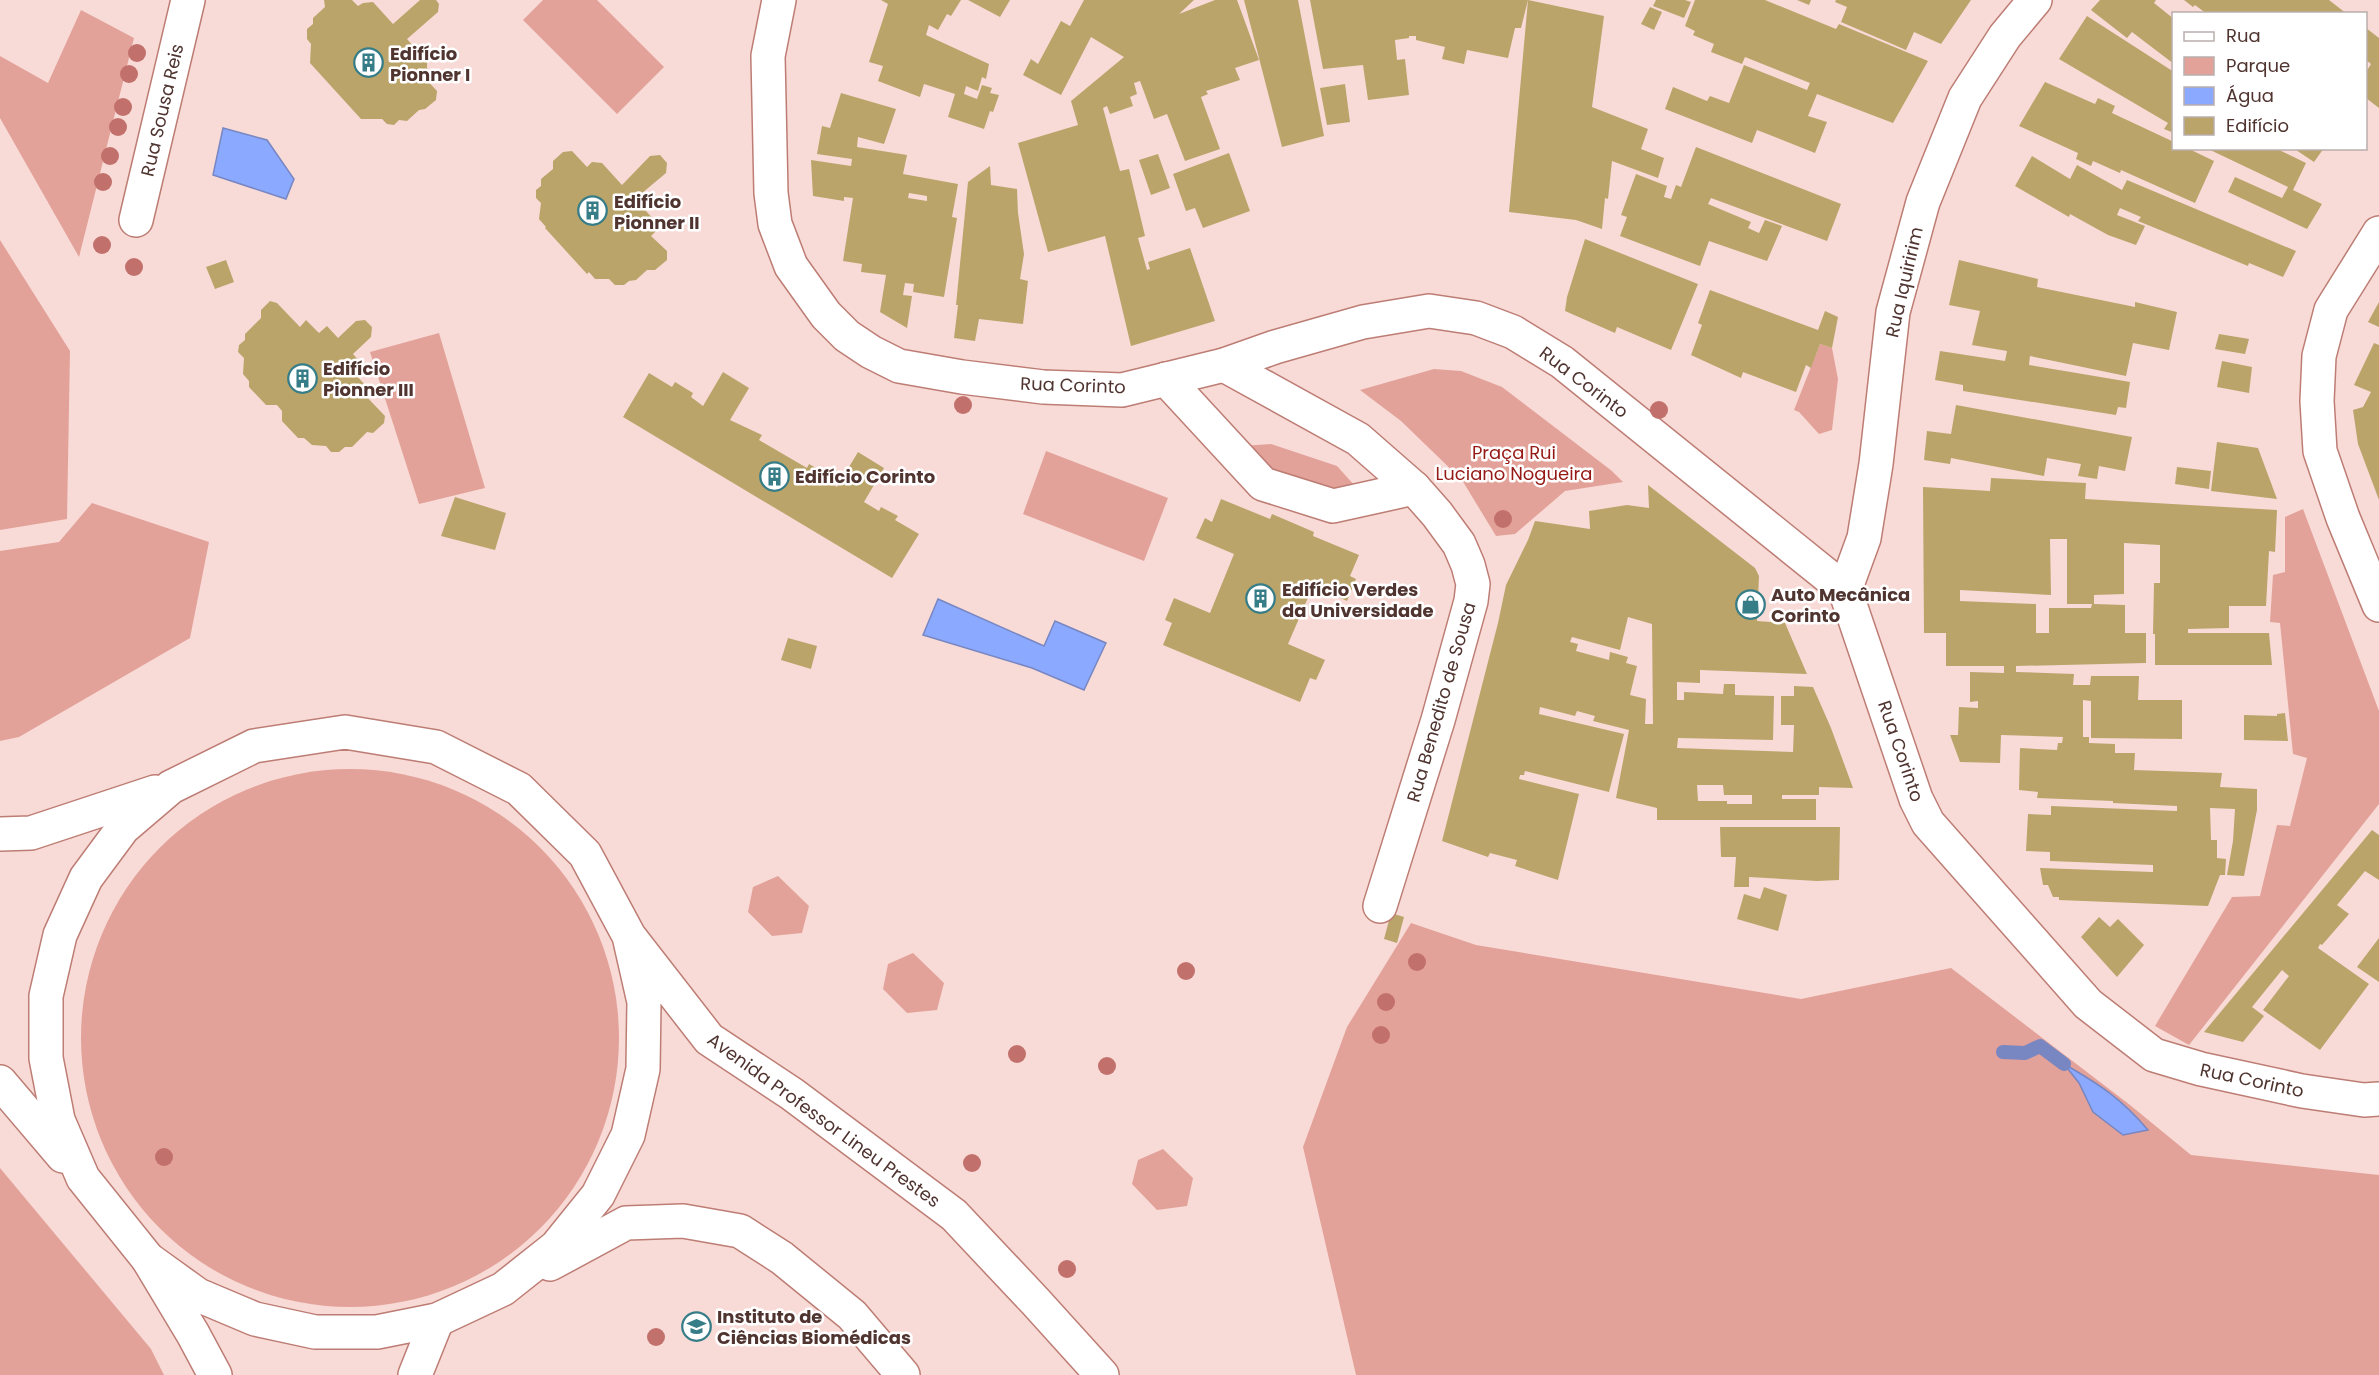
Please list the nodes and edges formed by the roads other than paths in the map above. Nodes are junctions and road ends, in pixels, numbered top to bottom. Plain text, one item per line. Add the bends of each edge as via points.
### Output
1 (188, 0) edge
2 (779, 0) edge
3 (2035, 0) edge
4 (136, 220) dead end
5 (2379, 233) edge
6 (1224, 365) junction
7 (1166, 379) junction
8 (1414, 488) junction
9 (1845, 590) junction
10 (2379, 605) edge
11 (171, 787) junction
12 (0, 834) edge
13 (1380, 906) dead end
14 (629, 936) junction
15 (0, 1082) edge
16 (2379, 1099) edge
17 (83, 1178) junction
18 (148, 1259) junction
19 (503, 1289) junction
20 (437, 1320) junction
21 (215, 1375) edge
22 (415, 1375) edge
23 (903, 1375) edge
24 (1102, 1375) edge

1 - 4 street, Rua Sousa Reis
2 - 7 street, Rua Corinto via 768,56 775,224 791,266 840,329 871,352 899,366 962,377 1043,387 1122,390
3 - 9 street, Rua Iquiririm via 2005,36 1965,98 1923,202 1893,312 1864,538
5 - 10 street via 2331,310 2319,356 2317,401 2320,451
6 - 7 street, Rua Corinto
6 - 8 street, Rua Benedito de Sousa via 1358,439
6 - 9 street, Rua Corinto via 1364,322 1430,311 1476,318 1513,332 1562,362
7 - 8 street via 1263,484 1333,506
8 - 13 street, Rua Benedito de Sousa via 1459,544 1473,584 1438,720
9 - 16 street, Rua Corinto via 1916,799 1928,823 2088,1004 2154,1055 2201,1070 2302,1091
11 - 12 street via 31,833
11 - 14 street via 254,746 345,732 436,747 519,789 585,854
11 - 17 street via 123,828 86,878 60,935 46,996 46,1058 58,1120
14 - 19 street via 644,1013 643,1069 628,1135 598,1195 556,1248
14 - 24 street, Avenida Professor Lineu Prestes via 709,1039 792,1094 954,1215
15 - 17 street
17 - 18 street
18 - 20 street via 198,1295 255,1319 315,1332 376,1332
18 - 21 street
19 - 20 street
19 - 23 street via 626,1223 683,1221 740,1231 782,1258 852,1315
20 - 22 street

